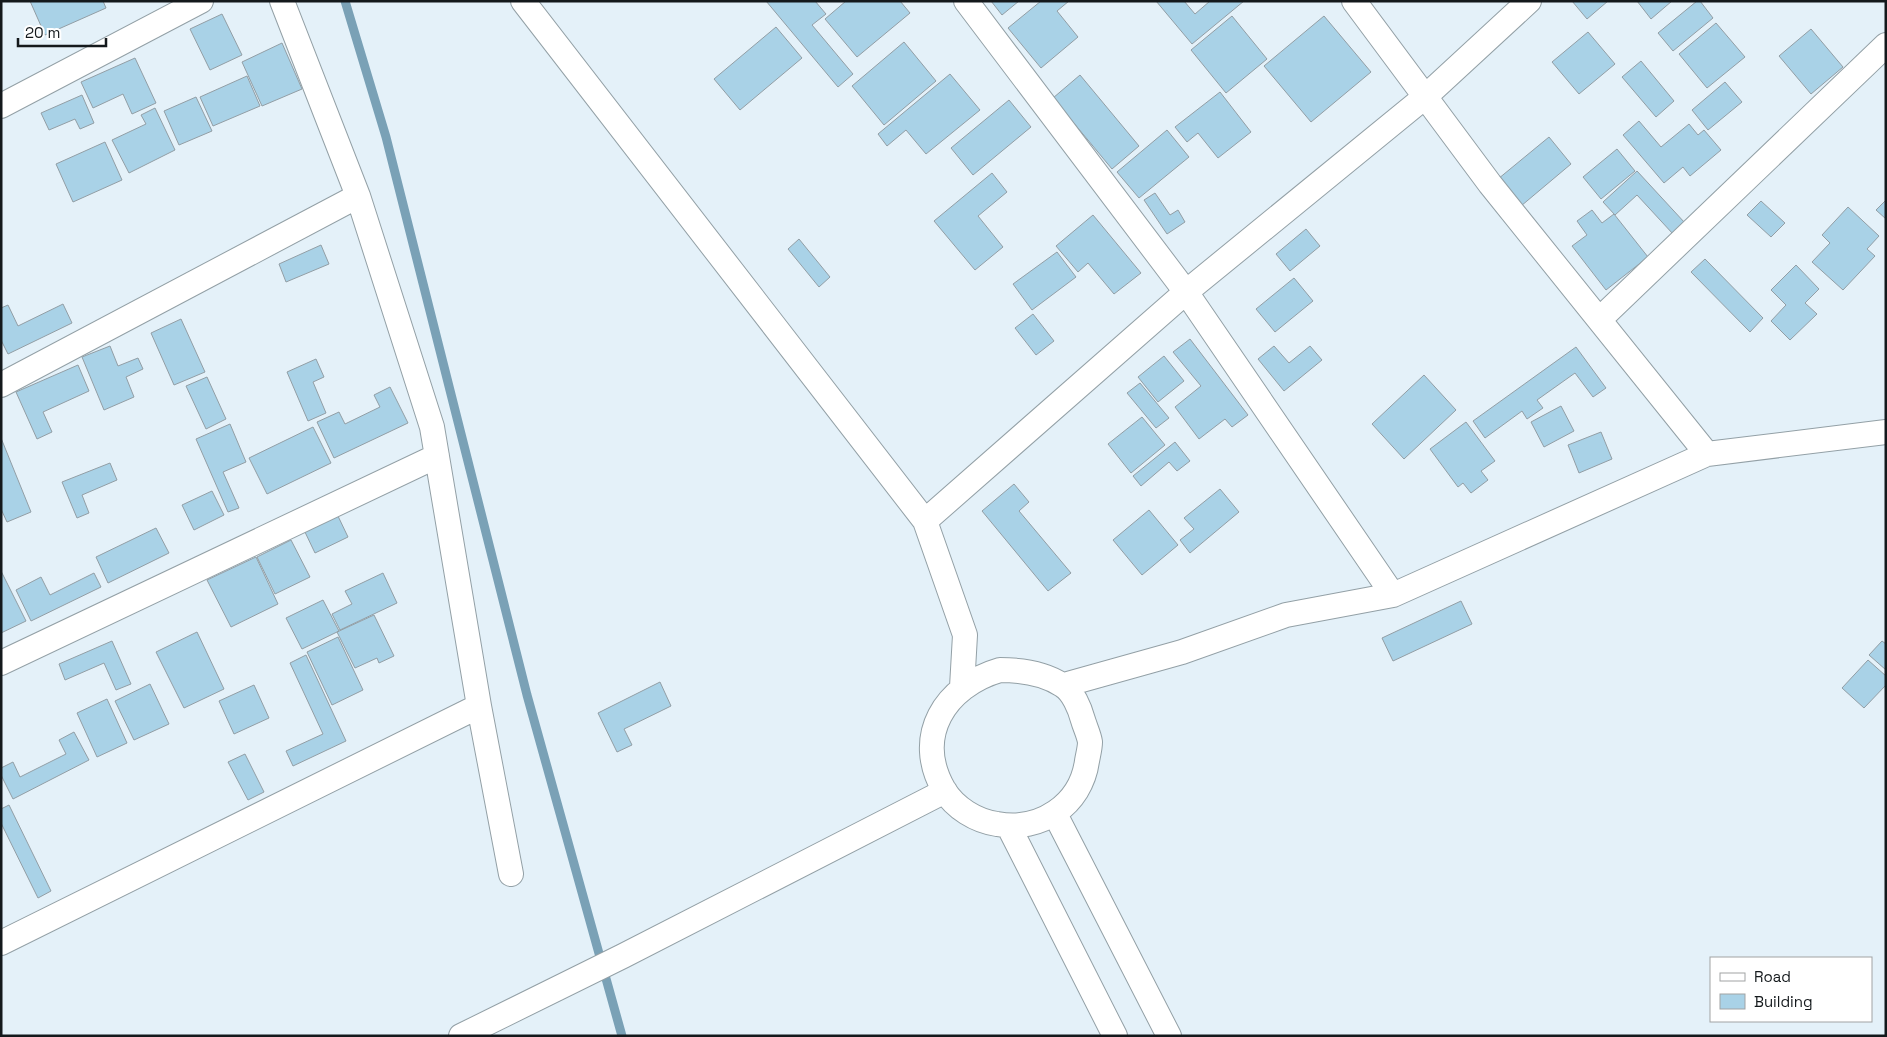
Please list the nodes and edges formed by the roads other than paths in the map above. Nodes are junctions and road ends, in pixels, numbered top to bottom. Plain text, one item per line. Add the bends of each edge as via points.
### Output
1 (201, 1) edge
2 (282, 1) edge
3 (523, 1) edge
4 (966, 1) edge
5 (1354, 1) edge
6 (1529, 1) edge
7 (1886, 45) edge
8 (1426, 96) junction
9 (1, 106) edge
10 (358, 196) junction
11 (1186, 292) junction
12 (1600, 320) junction
13 (1, 385) edge
14 (1886, 432) edge
15 (1707, 454) junction
16 (437, 456) junction
17 (926, 521) junction
18 (1394, 594) junction
19 (1, 664) edge
20 (1064, 685) junction
21 (962, 687) junction
22 (479, 706) junction
23 (945, 791) junction
24 (1055, 814) junction
25 (1009, 827) junction
26 (511, 874) dead end
27 (1, 943) edge
28 (461, 1036) edge
29 (1115, 1036) edge
30 (1169, 1036) edge

1 - 9 street
2 - 10 street
3 - 17 street
4 - 11 street
5 - 8 street
6 - 8 street
7 - 12 street
8 - 11 street
8 - 12 street via 1490,184
10 - 13 street
10 - 16 street via 432,427
11 - 17 street
11 - 18 street
12 - 15 street
14 - 15 street
15 - 18 street
16 - 19 street
16 - 22 street
17 - 21 street via 965,635
18 - 20 street via 1286,615 1182,652
20 - 21 street via 1039,674 1009,670 980,676
20 - 24 street via 1080,708 1090,742 1085,777 1077,791
21 - 23 street via 946,704 936,725 932,748 936,770
22 - 26 street
22 - 27 street
23 - 25 street via 962,810 984,822
23 - 28 street
24 - 25 street via 1033,824
24 - 30 street
25 - 29 street

